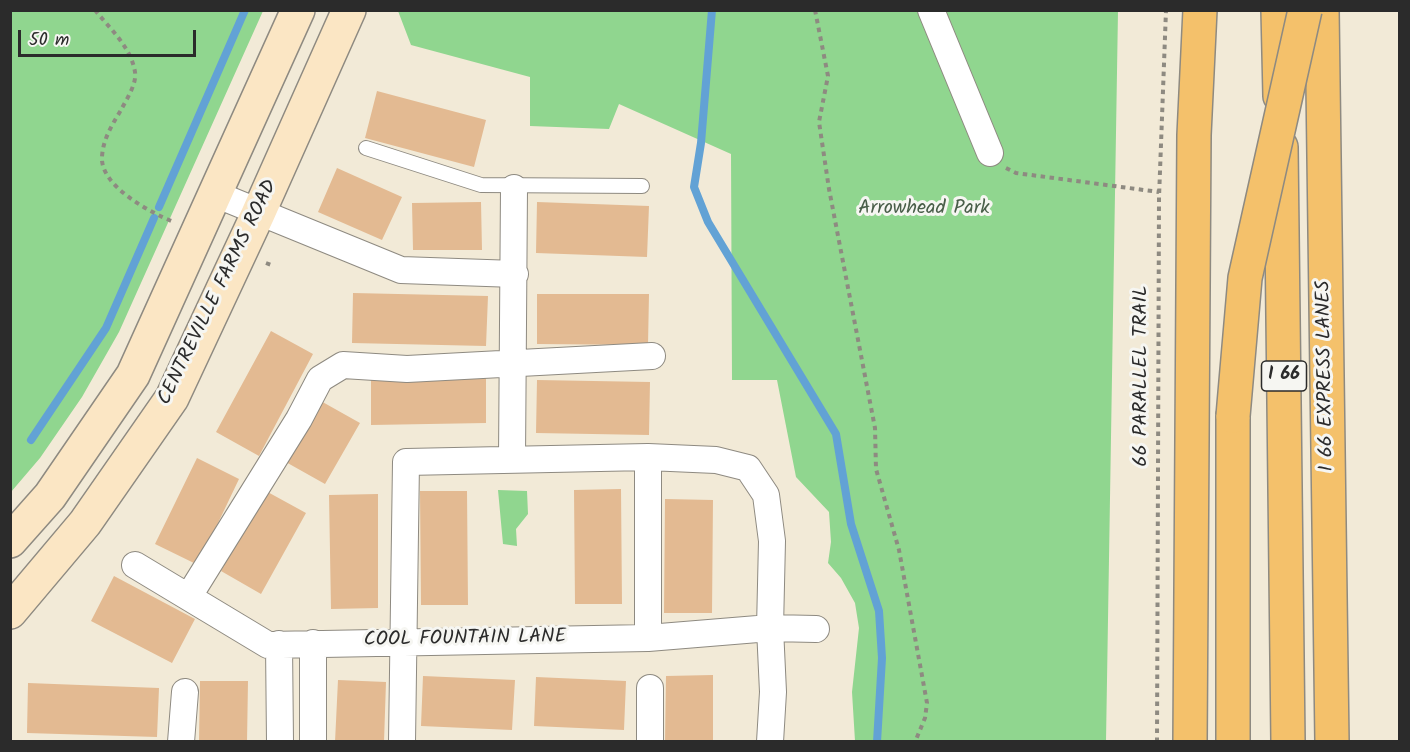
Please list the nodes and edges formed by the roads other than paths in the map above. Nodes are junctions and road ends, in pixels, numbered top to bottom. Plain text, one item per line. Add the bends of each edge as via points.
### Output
1 (298, 10) edge
2 (349, 10) edge
3 (931, 10) edge
4 (1200, 10) edge
5 (1278, 10) edge
6 (1305, 10) edge
7 (1322, 10) edge
8 (366, 148) dead end
9 (990, 153) road end
10 (642, 186) dead end
11 (514, 188) junction
12 (215, 194) junction
13 (258, 214) junction
14 (515, 274) junction
15 (652, 356) dead end
16 (514, 361) junction
17 (648, 457) junction
18 (512, 459) junction
19 (10, 541) edge
20 (135, 565) dead end
21 (189, 596) junction
22 (10, 612) edge
23 (770, 628) junction
24 (816, 629) dead end
25 (648, 638) junction
26 (403, 641) junction
27 (313, 643) junction
28 (279, 644) junction
29 (650, 688) dead end
30 (185, 692) dead end
31 (181, 741) edge
32 (279, 741) edge
33 (313, 741) edge
34 (402, 741) edge
35 (651, 741) edge
36 (770, 741) edge
37 (1190, 741) edge
38 (1233, 741) edge
39 (1288, 741) edge
40 (1332, 741) edge

1 - 12 street, CENTREVILLE FARMS ROAD
2 - 13 street, CENTREVILLE FARMS ROAD
3 - 9 street
4 - 37 highway via 1194,135
5 - 39 highway, I 66
6 - 38 highway, bridge via 1245,278 1233,416
7 - 40 highway, I 66 EXPRESS LANES
8 - 11 lane via 481,185
10 - 11 lane
11 - 14 street
12 - 13 street
12 - 19 street, CENTREVILLE FARMS ROAD via 133,375 50,496
13 - 14 street via 401,270
13 - 22 street, CENTREVILLE FARMS ROAD via 172,398 85,523
14 - 16 street
15 - 16 street
16 - 18 street
16 - 21 street via 407,369 343,365 320,379
17 - 18 street
17 - 23 street via 716,460 748,468 766,495 772,541
17 - 25 street
18 - 26 street via 406,462
20 - 21 street, COOL FOUNTAIN LANE
21 - 28 street, COOL FOUNTAIN LANE via 268,645
23 - 24 street, COOL FOUNTAIN LANE
23 - 25 street, COOL FOUNTAIN LANE
23 - 36 street
25 - 26 street, COOL FOUNTAIN LANE
26 - 27 street, COOL FOUNTAIN LANE
26 - 34 street
27 - 28 street, COOL FOUNTAIN LANE
27 - 33 street
28 - 32 street
29 - 35 street
30 - 31 street

